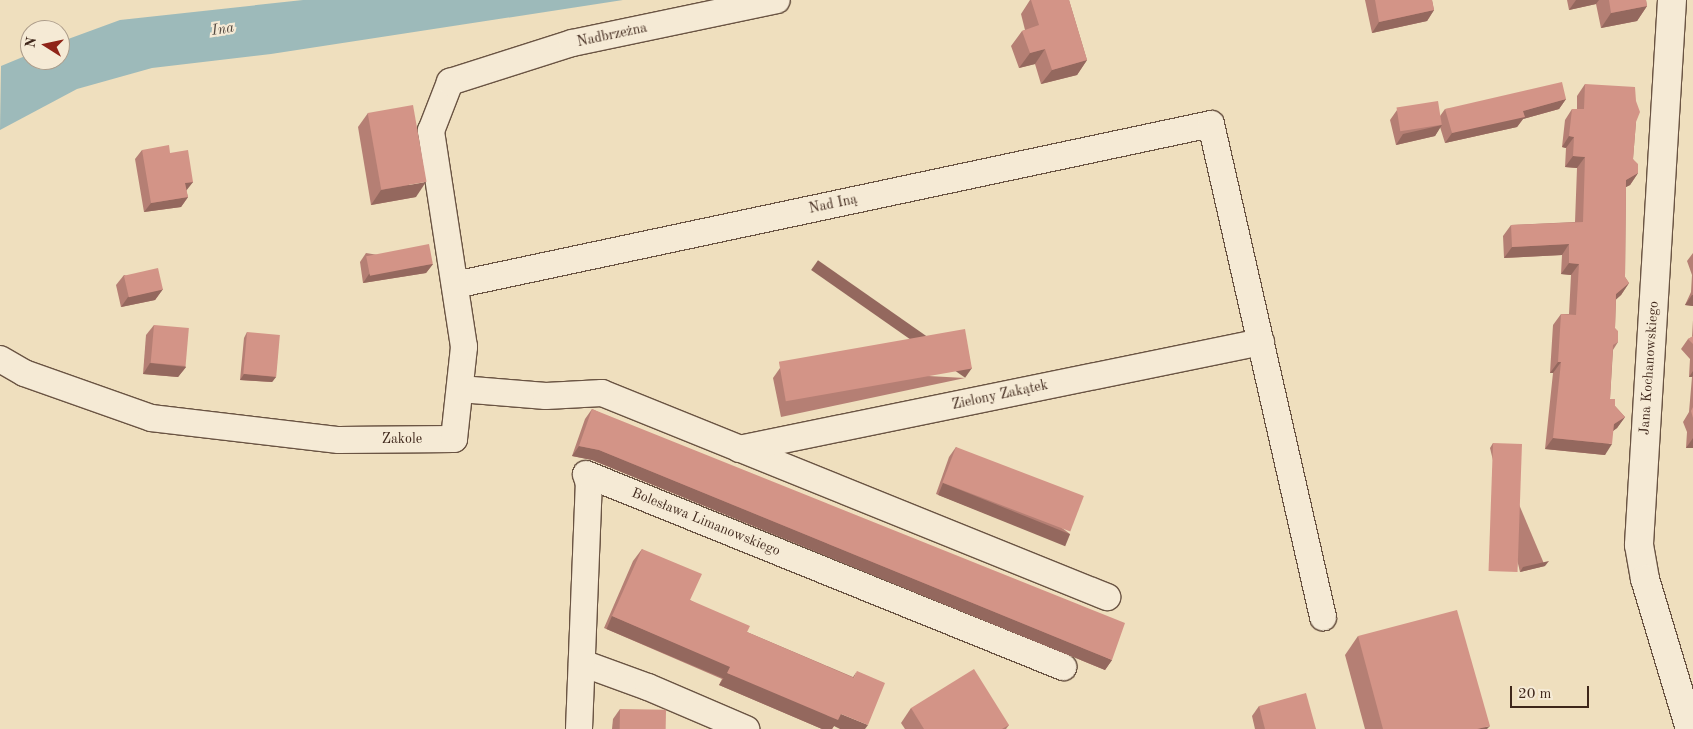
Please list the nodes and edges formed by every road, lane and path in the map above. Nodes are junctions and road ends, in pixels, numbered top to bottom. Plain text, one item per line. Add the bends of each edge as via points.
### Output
1 (777, 0) edge
2 (1672, 0) edge
3 (450, 82) joint
4 (455, 285) junction
5 (1261, 342) junction
6 (0, 359) edge
7 (460, 389) junction
8 (739, 449) junction
9 (1107, 597) dead end
10 (1323, 617) dead end
11 (582, 663) junction
12 (1063, 667) dead end
13 (579, 729) edge
14 (746, 729) edge
15 (1690, 729) edge

1 - 3 street, Nadbrzeżna via 572,43
2 - 15 street, Jana Kochanowskiego via 1639,545 1645,579
3 - 4 street, Zakole via 431,131
4 - 5 street, Nad Iną via 1211,124
4 - 7 street, Zakole via 464,347
5 - 8 street, Zielony Zakątek
5 - 10 street
6 - 7 street, Zakole via 24,373 151,418 338,440 454,439
7 - 8 street via 546,396 602,393
8 - 9 street
11 - 12 street, Bolesława Limanowskiego via 589,484 586,474
11 - 13 street, Bolesława Limanowskiego
11 - 14 street

